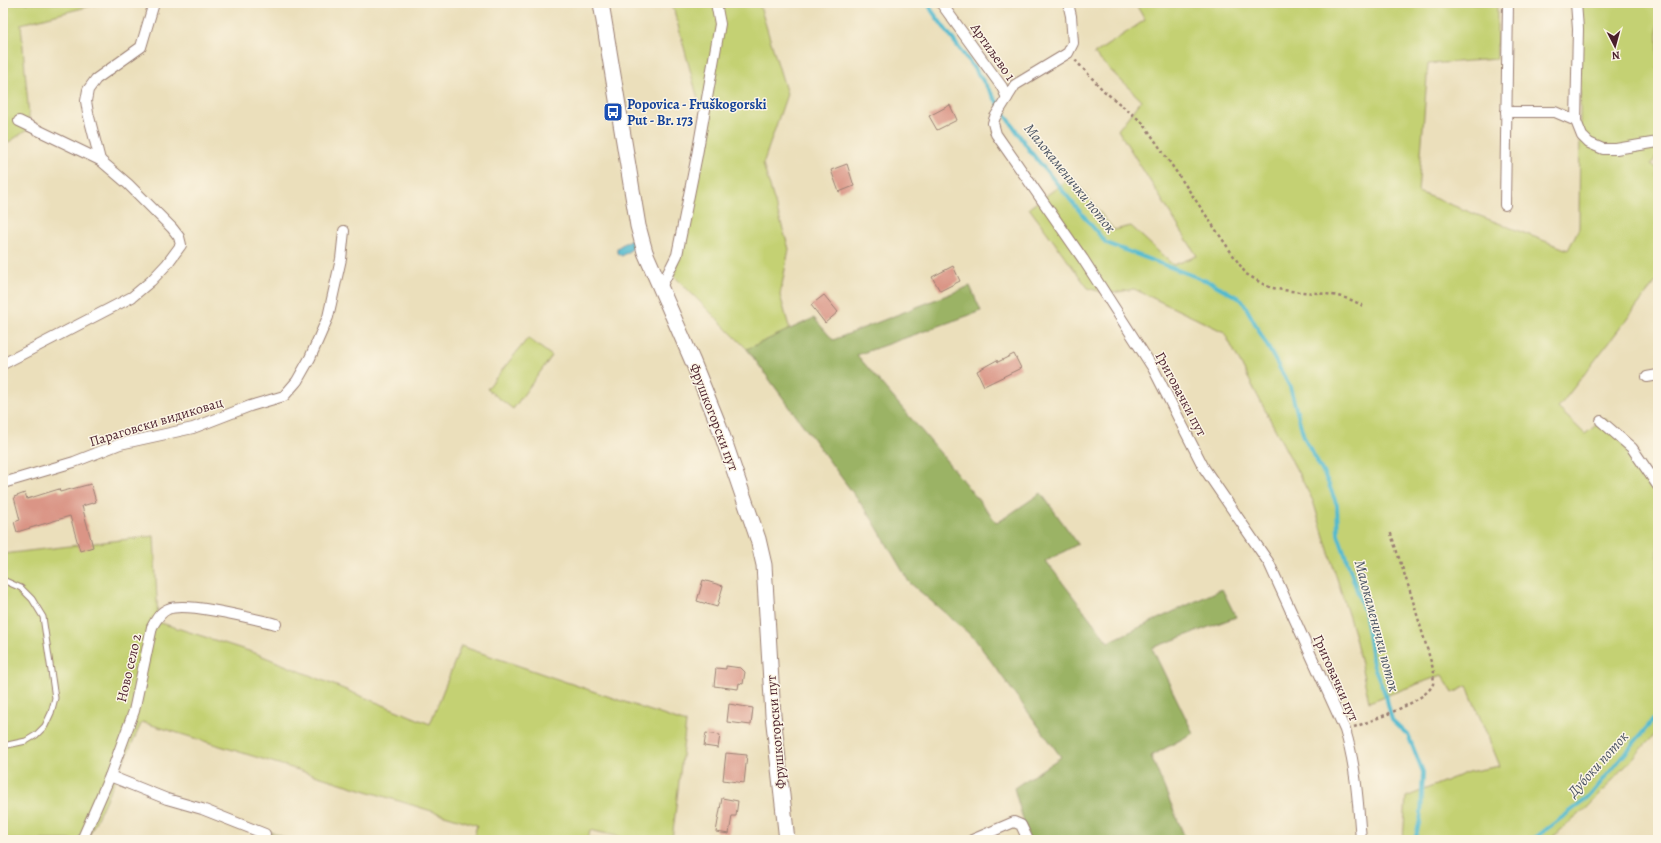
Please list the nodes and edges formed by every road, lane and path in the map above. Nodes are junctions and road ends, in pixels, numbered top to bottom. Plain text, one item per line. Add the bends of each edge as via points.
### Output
1 (154, 3) edge
2 (601, 3) edge
3 (716, 3) edge
4 (941, 3) edge
5 (1068, 3) edge
6 (1508, 3) edge
7 (1576, 3) edge
8 (1068, 53) junction
9 (1007, 98) junction
10 (1506, 112) junction
11 (19, 121) dead end
12 (1576, 121) junction
13 (1658, 142) edge
14 (100, 160) junction
15 (1505, 205) dead end
16 (344, 231) dead end
17 (661, 287) junction
18 (1363, 306) dead end
19 (3, 364) edge
20 (1658, 375) edge
21 (1647, 377) dead end
22 (1601, 421) dead end
23 (3, 482) edge
24 (1658, 486) edge
25 (1390, 531) dead end
26 (3, 580) edge
27 (276, 624) dead end
28 (1345, 730) junction
29 (3, 746) edge
30 (110, 776) junction
31 (265, 834) dead end
32 (82, 840) edge
33 (787, 840) edge
34 (972, 840) edge
35 (1028, 840) edge
36 (1361, 840) edge

1 - 14 street via 140,47 96,79 88,90 87,107
2 - 17 street, Фрушкогорски пут via 638,226 645,252
3 - 17 street via 720,24 697,155 677,255
4 - 9 street, Артиљево 1 via 1002,87
5 - 8 street via 1073,43
6 - 10 street
7 - 12 street
8 - 9 street, Григовачки пут via 1015,86
8 - 18 path via 1104,91 1143,123 1246,274 1271,288 1352,299
9 - 28 street, Григовачки пут via 995,117 996,134 1083,259 1145,355 1204,468 1269,563
10 - 12 street via 1555,112
10 - 15 street
11 - 14 street
12 - 13 street via 1582,136 1589,143 1603,149
14 - 19 street via 172,228 181,245 152,281 132,297
16 - 23 street, Параговски видиковац via 328,317 310,358 297,381 284,396 193,428 120,444 74,462
17 - 33 street, Фрушкогорски пут via 719,426 756,532 764,565 773,715
20 - 21 street
22 - 24 street via 1632,448
25 - 28 path via 1434,672 1432,685 1425,693 1395,711
26 - 29 lane via 21,588 32,599 43,617 55,698 45,726 36,735 26,741
27 - 30 street, Ново село 2 via 214,610 178,606 167,609 158,616 152,628 134,711
28 - 36 street, Григовачки пут via 1352,752
30 - 31 street
30 - 32 street, Ново село 2
34 - 35 street via 1014,822 1021,825

